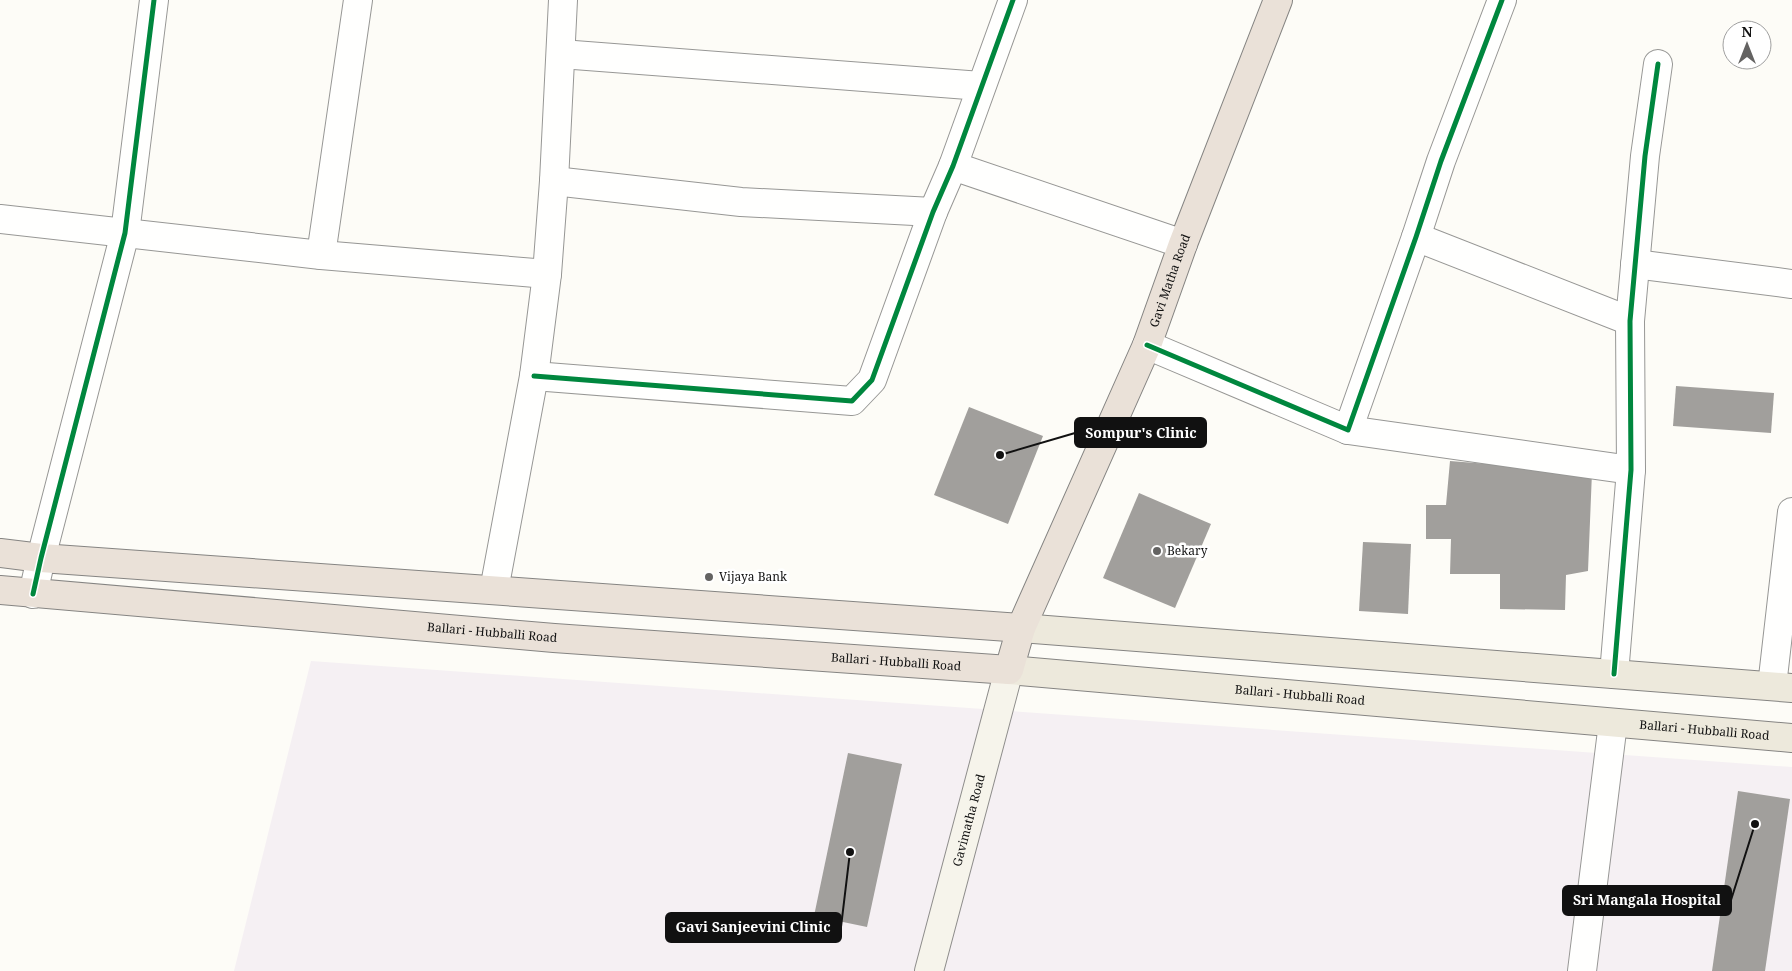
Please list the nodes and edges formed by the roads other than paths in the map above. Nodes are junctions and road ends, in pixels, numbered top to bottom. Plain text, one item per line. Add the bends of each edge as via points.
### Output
1 (154, 0) edge
2 (358, 0) edge
3 (563, 0) edge
4 (1013, 0) edge
5 (1278, 0) edge
6 (1502, 0) edge
7 (562, 54) junction
8 (1658, 64) dead end
9 (981, 86) junction
10 (953, 166) junction
11 (554, 181) junction
12 (933, 212) junction
13 (0, 219) edge
14 (125, 234) junction
15 (1416, 237) junction
16 (1183, 244) junction
17 (320, 255) junction
18 (1635, 264) junction
19 (547, 274) junction
20 (1792, 284) edge
21 (1630, 321) junction
22 (1146, 345) junction
23 (534, 376) junction
24 (1348, 430) junction
25 (1631, 470) junction
26 (1792, 512) edge
27 (0, 554) edge
28 (40, 558) junction
29 (0, 590) edge
30 (494, 590) junction
31 (33, 594) junction
32 (556, 594) junction
33 (1021, 628) junction
34 (554, 638) junction
35 (1009, 670) junction
36 (1614, 674) junction
37 (1782, 687) edge
38 (1612, 723) junction
39 (1792, 738) edge
40 (929, 971) edge
41 (1582, 971) edge

1 - 14 street
2 - 17 street
3 - 7 street
4 - 9 street
5 - 16 highway, Gavi Matha Road
6 - 15 street
7 - 9 street
7 - 11 street
8 - 18 street
9 - 10 street
10 - 12 street
10 - 16 street
11 - 12 street via 740,202
11 - 19 street
12 - 23 street via 872,380 852,401
13 - 14 street
14 - 17 street
14 - 28 street
15 - 21 street
15 - 24 street
16 - 22 highway, Gavi Matha Road
17 - 19 street
18 - 20 street
18 - 21 street
19 - 23 street
21 - 25 street
22 - 24 street
22 - 33 highway, Gavi Matha Road
23 - 30 street
24 - 25 street
25 - 36 street
26 - 37 street
27 - 28 highway
28 - 30 highway
28 - 31 street
29 - 31 highway, Ballari - Hubballi Road
30 - 32 highway
31 - 34 highway, Ballari - Hubballi Road
32 - 33 highway
32 - 34 highway
33 - 35 highway, Gavi Matha Road
33 - 36 main road
34 - 35 highway, Ballari - Hubballi Road
35 - 38 main road, Ballari - Hubballi Road
35 - 40 main road, Gavimatha Road
36 - 37 main road
38 - 39 main road, Ballari - Hubballi Road
38 - 41 street

